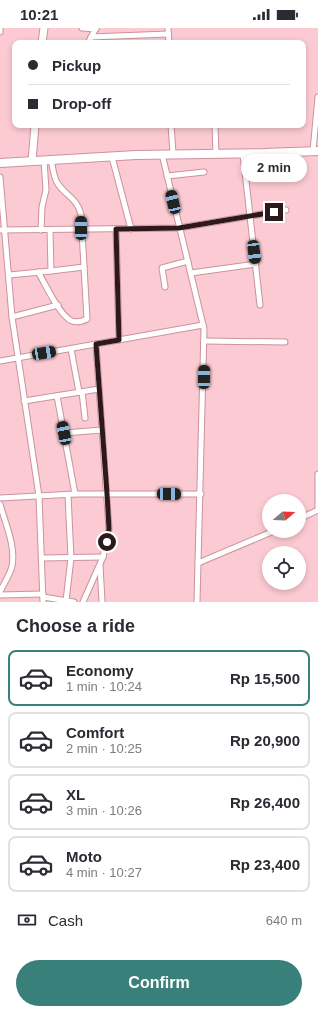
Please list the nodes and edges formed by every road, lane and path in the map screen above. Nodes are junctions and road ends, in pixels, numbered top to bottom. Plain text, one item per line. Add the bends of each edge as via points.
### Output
1 (0, 28) edge
2 (44, 28) edge
3 (82, 28) edge
4 (168, 28) edge
5 (96, 29) edge
6 (0, 32) edge
7 (168, 34) junction
8 (91, 37) junction
9 (42, 40) edge
10 (90, 40) edge
11 (169, 40) edge
12 (318, 97) edge
13 (35, 128) edge
14 (171, 128) edge
15 (215, 128) edge
16 (315, 151) edge
17 (173, 153) junction
18 (162, 154) junction
19 (216, 154) junction
20 (243, 154) junction
21 (112, 157) junction
22 (48, 160) junction
23 (32, 161) junction
24 (0, 163) edge
25 (204, 172) dead end
26 (167, 176) junction
27 (0, 177) edge
28 (286, 210) dead end
29 (250, 216) junction
30 (81, 228) junction
31 (179, 228) junction
32 (116, 229) junction
33 (131, 229) junction
34 (2, 230) edge
35 (40, 230) junction
36 (50, 230) junction
37 (188, 261) junction
38 (256, 264) junction
39 (84, 267) junction
40 (51, 271) junction
41 (38, 272) junction
42 (191, 273) junction
43 (9, 275) junction
44 (165, 287) dead end
45 (260, 304) dead end
46 (58, 305) junction
47 (12, 316) junction
48 (203, 325) junction
49 (119, 340) junction
50 (204, 341) junction
51 (285, 342) dead end
52 (96, 344) junction
53 (71, 348) junction
54 (18, 358) junction
55 (0, 361) edge
56 (99, 389) junction
57 (81, 392) junction
58 (57, 396) junction
59 (24, 401) junction
60 (85, 418) dead end
61 (102, 430) junction
62 (64, 433) junction
63 (318, 474) edge
64 (75, 494) junction
65 (107, 494) junction
66 (200, 494) junction
67 (68, 495) junction
68 (39, 496) junction
69 (0, 498) edge
70 (0, 504) edge
71 (318, 509) edge
72 (306, 515) edge
73 (262, 536) edge
74 (103, 557) junction
75 (42, 558) junction
76 (71, 558) junction
77 (198, 563) junction
78 (100, 564) junction
79 (3, 581) edge
80 (0, 592) edge
81 (0, 595) edge
82 (43, 598) edge
83 (66, 601) junction
84 (74, 602) edge
85 (82, 602) edge
86 (102, 602) edge
87 (197, 602) edge

1 - 6 street
2 - 9 street
3 - 5 street
4 - 7 street
5 - 8 street
7 - 8 street
7 - 11 street
8 - 10 street
12 - 16 street
13 - 23 street
14 - 17 street
15 - 19 street
16 - 20 main road
17 - 18 main road
17 - 19 main road
18 - 21 main road
18 - 26 street
19 - 20 main road
20 - 29 street
21 - 22 main road
21 - 33 street
22 - 23 main road
22 - 30 street via 58,184 72,197 80,210
22 - 35 street
23 - 24 main road
25 - 26 street
26 - 31 street
27 - 34 street
28 - 29 street
29 - 31 street
29 - 38 street
30 - 32 street
30 - 36 street
30 - 39 street
31 - 33 street
31 - 37 street
32 - 33 street
32 - 49 street
34 - 35 street
34 - 43 street
35 - 36 street
36 - 40 street
37 - 42 street
37 - 44 street via 162,268
38 - 42 street
38 - 45 street
39 - 40 street
39 - 46 street via 87,319 71,321
40 - 41 street
41 - 43 street
41 - 46 street
42 - 48 street
43 - 47 street
46 - 47 street
47 - 54 street
48 - 49 street
48 - 50 street
49 - 52 street
50 - 51 street
50 - 66 street
52 - 53 street
52 - 56 street
53 - 54 street
53 - 57 street
54 - 55 street
54 - 59 street
56 - 57 street
56 - 61 street
57 - 58 street
57 - 60 street
58 - 59 street
58 - 62 street
59 - 68 street
61 - 62 street
61 - 65 street
62 - 64 street
63 - 71 street
64 - 65 street
64 - 67 street
65 - 66 street
65 - 74 street via 109,529
66 - 77 street
67 - 68 street
67 - 76 street
68 - 69 street
68 - 75 street
70 - 79 street via 13,557 12,568
71 - 72 street
73 - 77 street
74 - 76 street
74 - 78 street
75 - 76 street
75 - 82 street
76 - 83 street
77 - 87 street
78 - 85 street
78 - 86 street
79 - 80 street
81 - 82 street
82 - 83 street
83 - 84 street

